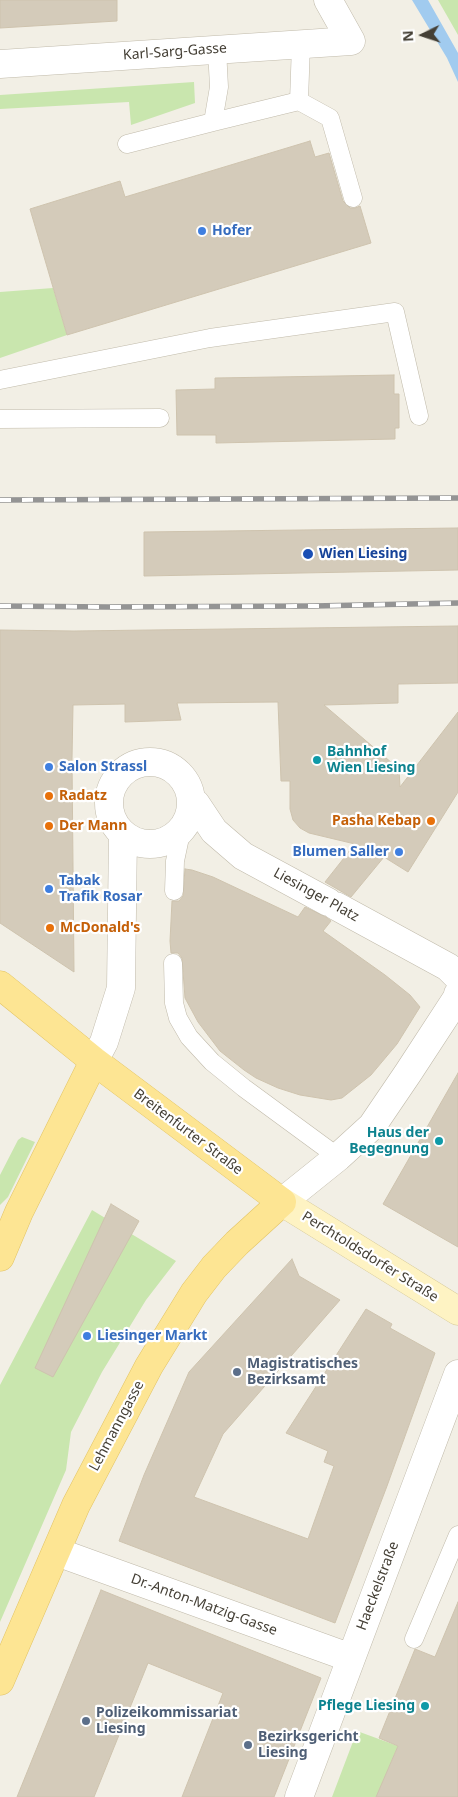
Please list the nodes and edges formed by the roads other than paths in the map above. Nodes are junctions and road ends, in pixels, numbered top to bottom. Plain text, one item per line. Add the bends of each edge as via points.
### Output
1 (328, 0) edge
2 (301, 44) junction
3 (217, 49) junction
4 (0, 64) edge
5 (299, 101) junction
6 (213, 122) junction
7 (127, 144) dead end
8 (353, 198) dead end
9 (0, 380) edge
10 (419, 416) dead end
11 (160, 418) dead end
12 (0, 419) edge
13 (193, 800) junction
14 (182, 828) junction
15 (124, 834) junction
16 (174, 891) dead end
17 (173, 963) dead end
18 (453, 972) edge
19 (0, 985) edge
20 (458, 994) edge
21 (94, 1061) junction
22 (338, 1157) junction
23 (282, 1202) junction
24 (0, 1257) edge
25 (458, 1311) edge
26 (458, 1374) edge
27 (458, 1535) edge
28 (57, 1552) junction
29 (414, 1640) dead end
30 (351, 1658) junction
31 (0, 1681) edge
32 (299, 1797) edge

1 - 2 street, Karl-Sarg-Gasse via 351,41
2 - 3 street, Karl-Sarg-Gasse
2 - 5 lane
3 - 4 street, Karl-Sarg-Gasse
3 - 6 lane via 219,87
5 - 6 lane
5 - 8 lane via 330,118
6 - 7 lane
9 - 10 lane via 210,338 395,312
11 - 12 lane
13 - 14 street
13 - 15 street, Liesinger Platz via 184,780 172,769 148,762 132,766 118,777 110,794 113,820
13 - 18 street, Liesinger Platz via 214,831 244,856
14 - 15 street via 170,839 154,844 143,844
14 - 16 lane via 175,861
15 - 21 street via 121,988 104,1042
17 - 22 lane via 174,1003 189,1037 212,1062
19 - 21 main road, Breitenfurter Straße
20 - 22 street via 372,1126
21 - 23 main road, Breitenfurter Straße
21 - 24 main road
22 - 23 street
23 - 25 main road, Perchtoldsdorfer Straße
23 - 28 main road, Lehmanngasse via 237,1243 194,1293 149,1366 76,1505
26 - 30 street, Haeckelstraße
27 - 29 lane
28 - 30 street, Dr.-Anton-Matzig-Gasse
28 - 31 main road, Lehmanngasse
30 - 32 street, Haeckelstraße

